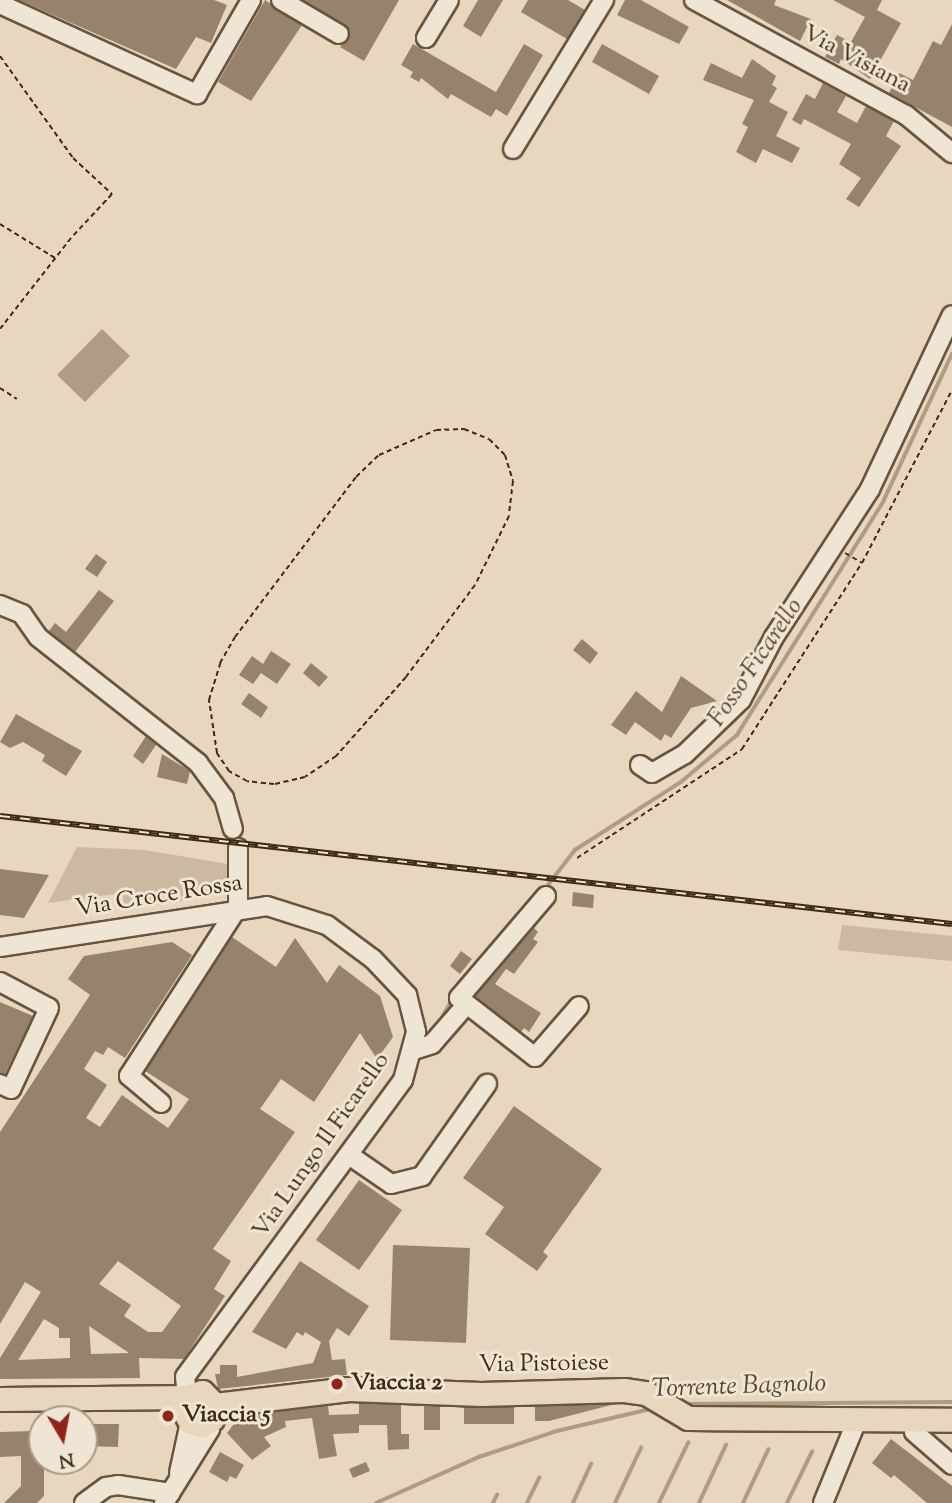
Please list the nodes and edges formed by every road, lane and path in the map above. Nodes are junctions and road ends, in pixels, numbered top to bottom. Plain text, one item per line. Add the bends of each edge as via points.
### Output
1 (281, 0) edge
2 (449, 0) edge
3 (604, 0) edge
4 (694, 0) edge
5 (246, 2) edge
6 (0, 4) edge
7 (339, 34) dead end
8 (426, 38) dead end
9 (0, 56) edge
10 (513, 149) dead end
11 (952, 153) edge
12 (0, 224) edge
13 (56, 258) junction
14 (952, 315) edge
15 (0, 329) edge
16 (0, 388) edge
17 (952, 390) edge
18 (17, 399) dead end
19 (846, 553) dead end
20 (862, 563) junction
21 (0, 605) edge
22 (209, 700) joint
23 (640, 765) dead end
24 (233, 829) dead end
25 (238, 848) dead end
26 (577, 858) dead end
27 (546, 896) dead end
28 (238, 907) junction
29 (0, 947) edge
30 (0, 982) edge
31 (466, 1005) junction
32 (579, 1006) dead end
33 (414, 1050) junction
34 (0, 1084) edge
35 (487, 1084) dead end
36 (161, 1103) dead end
37 (349, 1155) junction
38 (0, 1399) edge
39 (198, 1407) junction
40 (857, 1420) junction
41 (952, 1420) edge
42 (914, 1432) dead end
43 (952, 1465) edge
44 (171, 1491) edge
45 (84, 1503) edge
46 (824, 1503) edge

1 - 7 street
2 - 8 street
3 - 10 street
4 - 11 street, Via Visiana via 906,115
5 - 6 street via 197,94
9 - 13 path via 73,158 112,194
12 - 13 path
13 - 15 path
14 - 23 street via 870,489 774,637 741,701 685,754 652,774
16 - 18 path
17 - 20 path
19 - 20 path
20 - 26 path via 742,748
21 - 24 street via 22,614 38,637 198,763 224,798
22 - 22 path via 220,663 235,637 348,486 379,455 436,430 464,429 489,439 505,455 513,481 509,516 497,549 406,677 336,756 304,777 274,785 247,781 229,771 218,752
25 - 28 street
27 - 31 street via 459,998
28 - 29 street, Via Croce Rossa
28 - 33 street, Via Croce Rossa via 267,906 304,915 327,925 373,959 407,995 415,1015
28 - 36 street via 129,1076
30 - 34 street via 50,1008 11,1088
31 - 32 street via 535,1057
31 - 33 street, Via Lungo Il Ficarello via 432,1044
33 - 37 street, Via Lungo Il Ficarello via 403,1080
35 - 37 street via 422,1176 391,1184
37 - 39 street, Via Lungo Il Ficarello via 183,1382
38 - 39 main road, Via Pistoiese via 132,1399
39 - 40 main road, Via Pistoiese via 349,1390 646,1393 694,1419
39 - 44 street
40 - 41 main road, Via Pistoiese
40 - 46 street
42 - 43 street
44 - 45 street via 118,1485 106,1487

